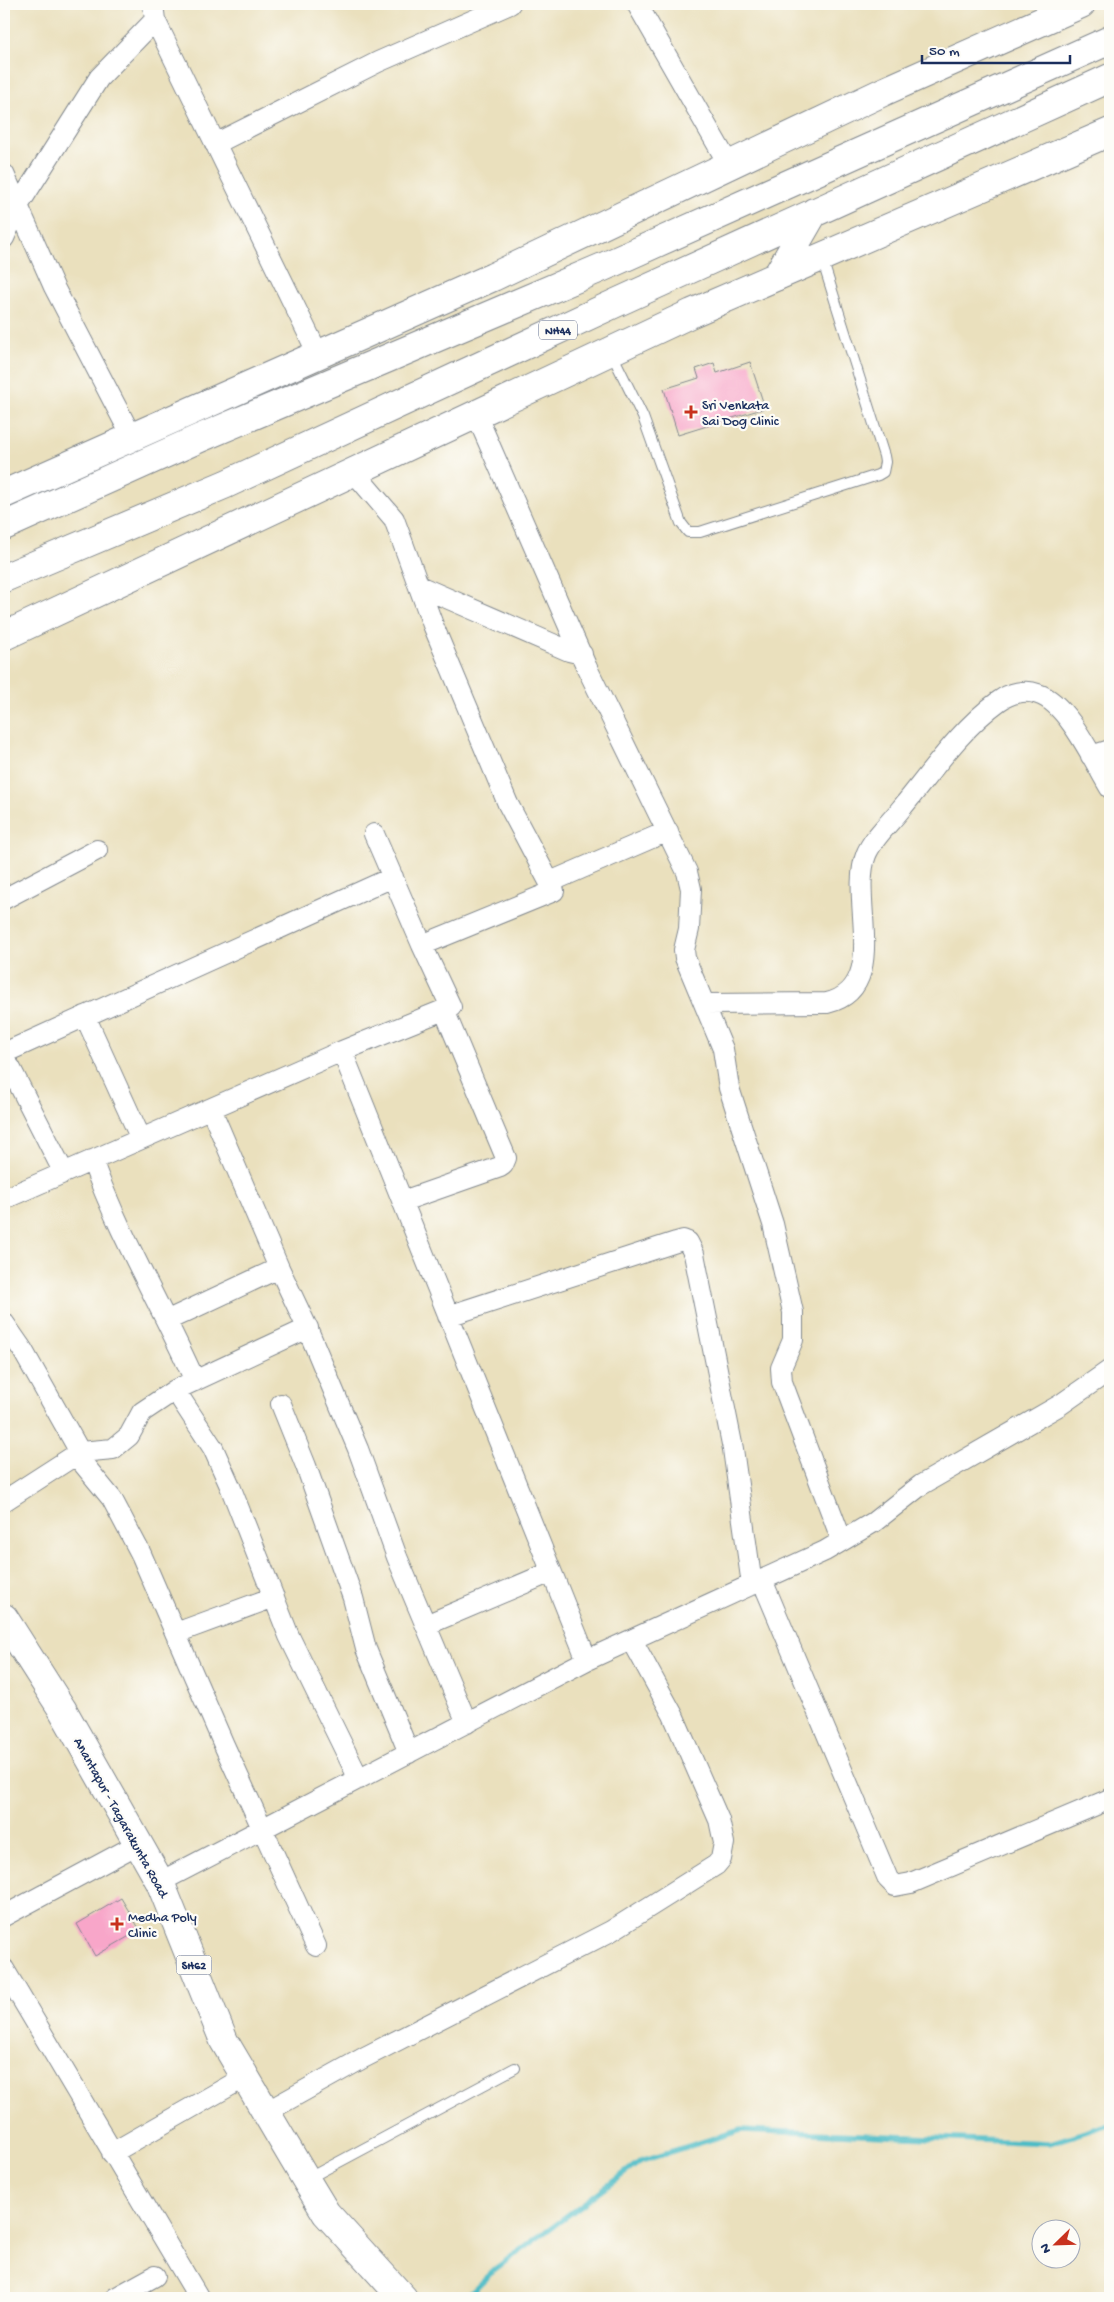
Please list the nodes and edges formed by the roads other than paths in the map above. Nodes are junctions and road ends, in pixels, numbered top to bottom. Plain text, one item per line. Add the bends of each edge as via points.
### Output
1 (510, 4) edge
2 (637, 4) edge
3 (1081, 4) edge
4 (154, 12) edge
5 (1110, 40) edge
6 (1110, 78) edge
7 (1110, 132) edge
8 (215, 144) junction
9 (729, 165) junction
10 (4, 174) edge
11 (18, 206) junction
12 (814, 212) junction
13 (4, 238) edge
14 (821, 257) junction
15 (778, 276) junction
16 (611, 351) junction
17 (318, 354) junction
18 (476, 414) junction
19 (132, 436) junction
20 (353, 472) junction
21 (4, 494) edge
22 (4, 526) edge
23 (4, 578) edge
24 (419, 586) junction
25 (4, 636) edge
26 (582, 654) junction
27 (1110, 750) edge
28 (1091, 756) junction
29 (1110, 788) edge
30 (668, 831) junction
31 (374, 834) dead end
32 (97, 850) dead end
33 (393, 877) junction
34 (550, 882) junction
35 (4, 899) edge
36 (422, 945) junction
37 (705, 1004) junction
38 (444, 1010) junction
39 (86, 1016) junction
40 (342, 1051) junction
41 (7, 1060) edge
42 (212, 1109) junction
43 (141, 1139) junction
44 (92, 1160) junction
45 (64, 1173) junction
46 (4, 1199) edge
47 (403, 1201) junction
48 (279, 1268) junction
49 (448, 1316) junction
50 (168, 1320) junction
51 (4, 1323) edge
52 (308, 1328) junction
53 (1110, 1370) edge
54 (195, 1381) junction
55 (175, 1390) junction
56 (280, 1404) dead end
57 (78, 1453) junction
58 (4, 1501) edge
59 (842, 1541) junction
60 (551, 1572) junction
61 (757, 1582) junction
62 (274, 1597) junction
63 (4, 1618) edge
64 (426, 1625) junction
65 (176, 1634) junction
66 (632, 1640) junction
67 (587, 1660) junction
68 (467, 1723) junction
69 (409, 1753) junction
70 (359, 1779) junction
71 (1110, 1799) edge
72 (263, 1830) junction
73 (138, 1844) junction
74 (160, 1882) junction
75 (4, 1916) edge
76 (316, 1946) dead end
77 (4, 1969) edge
78 (515, 2068) dead end
79 (245, 2077) junction
80 (266, 2112) junction
81 (112, 2153) junction
82 (306, 2180) junction
83 (155, 2276) dead end
84 (115, 2298) edge
85 (200, 2298) edge
86 (403, 2298) edge

1 - 8 street via 378,62
2 - 9 street
3 - 9 main road
4 - 8 street
4 - 11 street via 99,78
5 - 22 main road via 603,267 200,438
6 - 12 main road, NH44
7 - 14 main road
8 - 17 street
9 - 17 main road via 493,277
10 - 11 street
11 - 13 street
11 - 19 street via 54,287
12 - 15 main road
12 - 23 main road, NH44 via 226,484
14 - 15 main road
14 - 16 lane via 884,456 885,468 878,475 700,532 688,532 681,523 640,410
15 - 16 main road
16 - 18 main road
17 - 19 main road
18 - 20 main road
18 - 26 street
19 - 21 main road
20 - 24 street via 394,519
20 - 25 main road
24 - 26 street via 569,652
24 - 34 street via 508,804
26 - 30 street
27 - 28 street
28 - 29 street
28 - 37 street via 1069,721 1047,698 1018,692 999,701 959,739 866,853 861,881 863,966 851,989 843,997 827,1003
30 - 34 street
30 - 37 street via 690,880 689,929 684,950
31 - 33 street
32 - 35 street
33 - 36 street
33 - 39 street
34 - 36 street via 554,891
36 - 38 street via 451,1007
37 - 59 street via 723,1049 729,1088 770,1210 793,1312 793,1340 781,1368 782,1382
38 - 40 street
38 - 47 street via 506,1158 500,1167
39 - 41 street
39 - 43 street
40 - 42 street
40 - 47 street
41 - 45 street
42 - 43 street
42 - 48 street
43 - 44 street
44 - 45 street
44 - 50 street via 108,1204
45 - 46 street
47 - 49 street
48 - 50 street
48 - 52 street
49 - 60 street
49 - 61 street via 676,1242 688,1242 694,1254
50 - 54 street
51 - 57 street via 22,1349
52 - 54 street
52 - 64 street
53 - 59 street via 1060,1405 920,1485 874,1522
54 - 55 street
55 - 57 street via 142,1412 129,1436 113,1449
55 - 62 street via 213,1448
56 - 69 street via 350,1588 366,1649
57 - 58 street
57 - 65 street via 118,1508
59 - 61 street
60 - 64 street
60 - 67 street
61 - 66 street
61 - 71 street via 888,1879 895,1886 912,1883
62 - 65 street
62 - 70 street via 293,1646
63 - 73 main road, Anantapur - Tagarakunta Road / SH62 via 62,1709
64 - 68 street
65 - 72 street
66 - 67 street
66 - 80 street via 673,1715 719,1820 724,1843 716,1866 612,1931 365,2057
67 - 68 street
68 - 69 street
69 - 70 street
70 - 72 street
72 - 74 street
72 - 76 street
73 - 74 main road, Anantapur - Tagarakunta Road / SH62
73 - 75 street
74 - 79 main road, Anantapur - Tagarakunta Road / SH62 via 224,2041
77 - 81 street
78 - 82 lane
79 - 80 main road, Anantapur - Tagarakunta Road / SH62
79 - 81 street
80 - 82 main road, Anantapur - Tagarakunta Road / SH62
81 - 85 street
82 - 86 main road, Anantapur - Tagarakunta Road / SH62 via 326,2213
83 - 84 street

